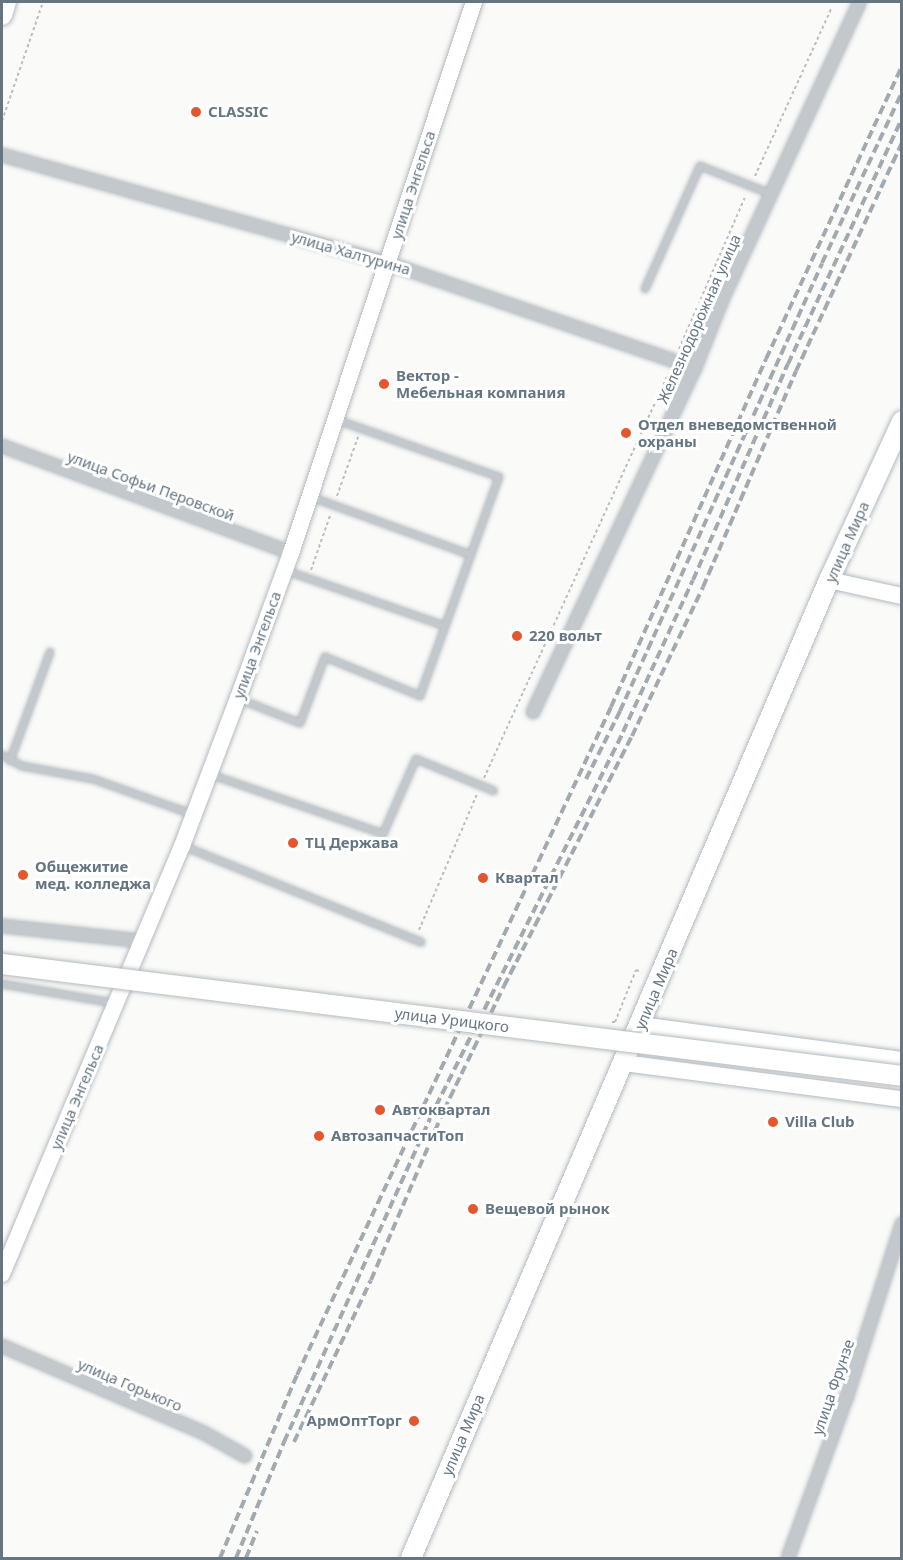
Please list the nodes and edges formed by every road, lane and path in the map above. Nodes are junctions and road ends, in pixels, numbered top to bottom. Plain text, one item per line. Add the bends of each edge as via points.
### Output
1 (6, 2) edge
2 (43, 2) edge
3 (474, 2) edge
4 (860, 2) edge
5 (832, 7) dead end
6 (2, 15) edge
7 (2, 121) edge
8 (2, 155) edge
9 (750, 186) junction
10 (772, 195) junction
11 (388, 263) junction
12 (645, 289) dead end
13 (674, 361) junction
14 (695, 368) junction
15 (336, 419) junction
16 (902, 421) edge
17 (2, 446) edge
18 (310, 496) junction
19 (291, 554) junction
20 (471, 555) junction
21 (285, 570) junction
22 (829, 580) junction
23 (902, 596) edge
24 (445, 626) junction
25 (50, 652) dead end
26 (238, 698) junction
27 (532, 712) dead end
28 (2, 755) edge
29 (10, 761) junction
30 (210, 774) junction
31 (481, 785) junction
32 (494, 791) dead end
33 (194, 815) junction
34 (182, 846) junction
35 (2, 926) edge
36 (418, 940) joint
37 (142, 941) junction
38 (2, 964) edge
39 (660, 980) junction
40 (2, 984) edge
41 (117, 1004) junction
42 (604, 1021) dead end
43 (640, 1025) junction
44 (902, 1060) edge
45 (624, 1063) junction
46 (902, 1076) edge
47 (902, 1099) edge
48 (902, 1224) edge
49 (2, 1274) edge
50 (2, 1346) edge
51 (245, 1456) dead end
52 (411, 1558) edge
53 (788, 1558) edge

1 - 6 main road
2 - 7 path
3 - 11 street, улица Энгельса
4 - 10 street, Железнодорожная улица
5 - 9 path
8 - 11 street, улица Халтурина
9 - 10 lane
9 - 12 lane via 700,166
9 - 13 path
10 - 14 street, Железнодорожная улица
11 - 13 street, улица Халтурина
11 - 15 street, улица Энгельса
13 - 14 street, улица Халтурина
13 - 31 path
14 - 27 street, Железнодорожная улица
15 - 18 street, улица Энгельса
15 - 20 lane via 499,477
16 - 22 main road, улица Мира
17 - 19 street, улица Софьи Перовской
18 - 19 street, улица Энгельса
18 - 20 lane
19 - 21 street, улица Энгельса
20 - 24 lane
21 - 24 lane
21 - 26 street, улица Энгельса
22 - 23 street
22 - 39 main road, улица Мира
24 - 26 lane via 420,696 325,657 300,723
25 - 29 lane
26 - 30 street, улица Энгельса
28 - 29 lane
29 - 33 lane via 93,779
30 - 31 lane via 383,834 416,759
30 - 33 street, улица Энгельса
31 - 32 lane
31 - 36 path
33 - 34 street, улица Энгельса
34 - 36 lane
34 - 37 street, улица Энгельса
35 - 37 street
37 - 41 street, улица Энгельса
38 - 46 main road, улица Урицкого, bridge
39 - 42 path via 636,970 615,1022
39 - 43 main road, улица Мира
40 - 41 lane
41 - 49 street, улица Энгельса
43 - 44 street
43 - 45 main road, улица Мира
45 - 47 street
45 - 52 main road, улица Мира
48 - 53 street, улица Фрунзе via 847,1396
50 - 51 street, улица Горького via 204,1434

